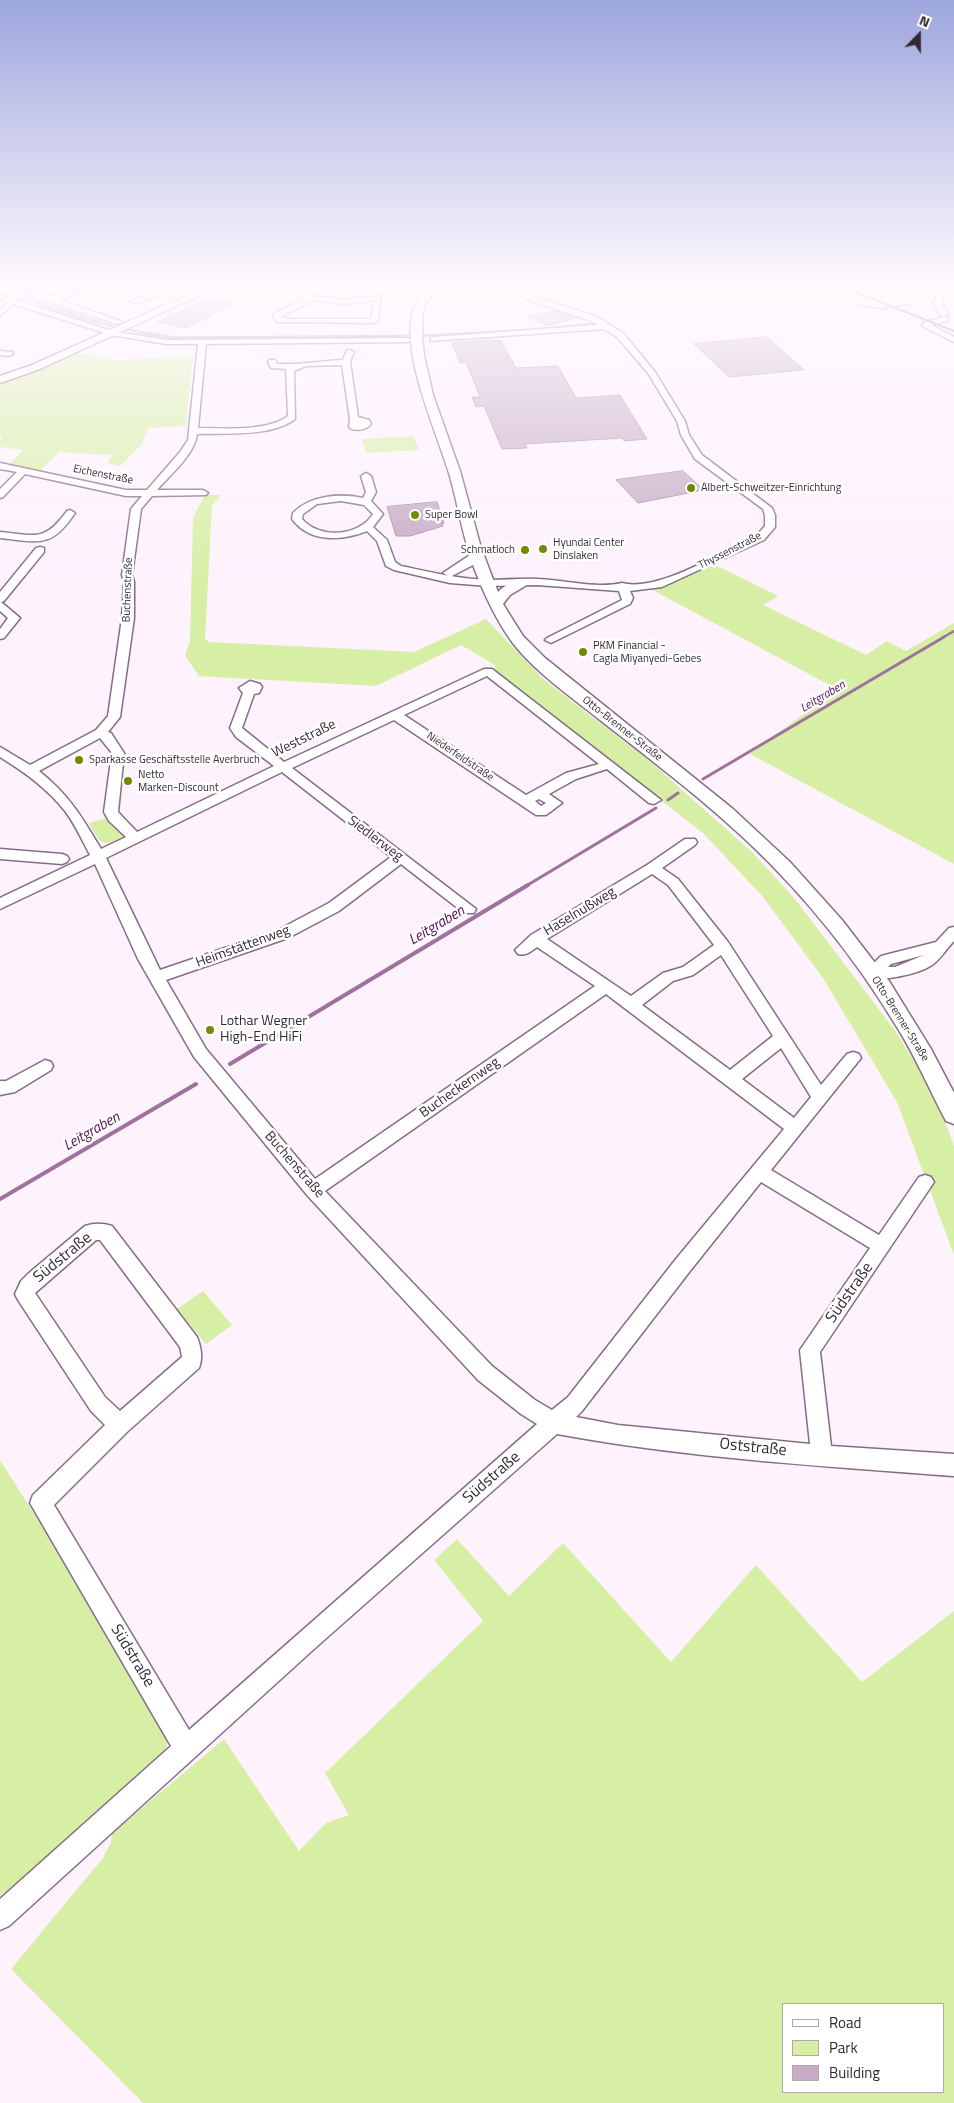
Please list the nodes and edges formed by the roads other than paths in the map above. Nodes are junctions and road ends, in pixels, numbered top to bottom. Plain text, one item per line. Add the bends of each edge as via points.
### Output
1 (197, 384) edge
2 (290, 384) edge
3 (349, 384) edge
4 (426, 384) edge
5 (658, 384) edge
6 (354, 428) dead end
7 (192, 431) junction
8 (0, 466) edge
9 (23, 471) junction
10 (366, 476) dead end
11 (203, 493) dead end
12 (147, 494) junction
13 (0, 495) edge
14 (366, 502) junction
15 (70, 513) dead end
16 (368, 527) junction
17 (0, 535) edge
18 (40, 550) dead end
19 (477, 556) junction
20 (450, 573) junction
21 (435, 575) junction
22 (486, 579) junction
23 (524, 583) junction
24 (623, 587) junction
25 (0, 599) edge
26 (497, 603) junction
27 (0, 605) edge
28 (0, 636) edge
29 (551, 640) dead end
30 (249, 692) dead end
31 (394, 714) junction
32 (100, 733) junction
33 (0, 751) edge
34 (608, 765) junction
35 (283, 767) junction
36 (30, 770) junction
37 (654, 800) dead end
38 (135, 838) junction
39 (690, 842) dead end
40 (0, 854) edge
41 (98, 856) junction
42 (399, 858) junction
43 (62, 859) dead end
44 (646, 872) junction
45 (0, 904) edge
46 (469, 910) dead end
47 (949, 937) edge
48 (536, 939) junction
49 (723, 946) junction
50 (523, 950) dead end
51 (872, 972) junction
52 (157, 977) junction
53 (606, 986) junction
54 (630, 1005) junction
55 (782, 1038) junction
56 (853, 1058) dead end
57 (45, 1066) dead end
58 (729, 1080) junction
59 (0, 1088) edge
60 (820, 1098) junction
61 (954, 1115) edge
62 (796, 1129) junction
63 (759, 1172) junction
64 (925, 1182) dead end
65 (313, 1190) junction
66 (882, 1246) junction
67 (554, 1423) junction
68 (120, 1425) junction
69 (822, 1456) junction
70 (954, 1465) edge
71 (187, 1749) junction
72 (0, 1917) edge

1 - 7 street, Buchenstraße
2 - 7 street via 292,417 288,422 276,427
3 - 6 street
4 - 19 main road, Otto-Brenner-Straße
5 - 24 street, Thyssenstraße via 698,458 767,508 770,527 760,538 658,585
7 - 12 street, Buchenstraße via 189,447
8 - 9 street, Eichenstraße
9 - 12 street, Eichenstraße via 126,493
9 - 13 street
10 - 14 street via 371,492
11 - 12 street, Eichenstraße
12 - 32 street, Buchenstraße via 136,509 131,540 127,575 128,618 114,717
14 - 16 street via 378,514 376,521
14 - 16 street via 348,498 314,502 298,513 297,519 307,530 324,534 345,534
15 - 17 street via 58,530 49,536
16 - 21 street via 382,540 390,564
18 - 25 street
19 - 20 main road
19 - 22 main road, Otto-Brenner-Straße
20 - 21 street
20 - 22 street
21 - 22 street via 450,580
22 - 23 street, Thyssenstraße
22 - 24 street, Thyssenstraße
22 - 26 main road, Otto-Brenner-Straße
23 - 24 street, Thyssenstraße
23 - 26 main road via 505,592
24 - 29 street via 628,598 626,602
26 - 51 main road, Otto-Brenner-Straße via 506,623 541,663 696,787 764,847 810,895
27 - 28 street via 14,618
30 - 35 street, Siedlerweg via 236,728
31 - 34 street, Weststraße via 488,671
31 - 34 street, Niederfeldstraße via 541,812 554,803 539,794 571,776
31 - 35 street, Weststraße
32 - 36 street, Buchenstraße
32 - 38 street via 108,736 118,753 111,812
33 - 36 street, Buchenstraße
34 - 37 street
35 - 38 street, Weststraße
35 - 42 street, Siedlerweg
36 - 41 street, Buchenstraße via 71,810
38 - 41 street, Weststraße
39 - 44 street, Haselnußweg
40 - 43 street
41 - 45 street, Weststraße
41 - 52 street, Buchenstraße
42 - 46 street, Siedlerweg
42 - 52 street, Heimstättenweg via 334,907 283,934
44 - 48 street, Haselnußweg
44 - 49 street via 673,882
47 - 51 street via 926,961 896,972
48 - 50 street, Haselnußweg
48 - 53 street
49 - 54 street via 688,971 668,977
49 - 55 street
51 - 61 main road, Otto-Brenner-Straße via 902,1018
52 - 65 street, Buchenstraße via 200,1053
53 - 54 street
53 - 65 street, Bucheckernweg
54 - 58 street
55 - 58 street
55 - 60 street
56 - 60 street, Südstraße
57 - 59 street via 9,1087
58 - 62 street
60 - 62 street, Südstraße
62 - 63 street, Südstraße
63 - 66 street
63 - 67 street, Südstraße via 575,1404
64 - 66 street, Südstraße
65 - 67 street, Buchenstraße via 484,1373 528,1408
66 - 69 street, Südstraße via 810,1350
67 - 69 street, Oststraße via 618,1435
67 - 71 street, Südstraße
68 - 68 street, Südstraße via 98,1404 25,1294 34,1280 92,1232 105,1232 190,1344 192,1361
68 - 71 street, Südstraße via 41,1503
69 - 70 street, Oststraße
71 - 72 street, Südstraße

